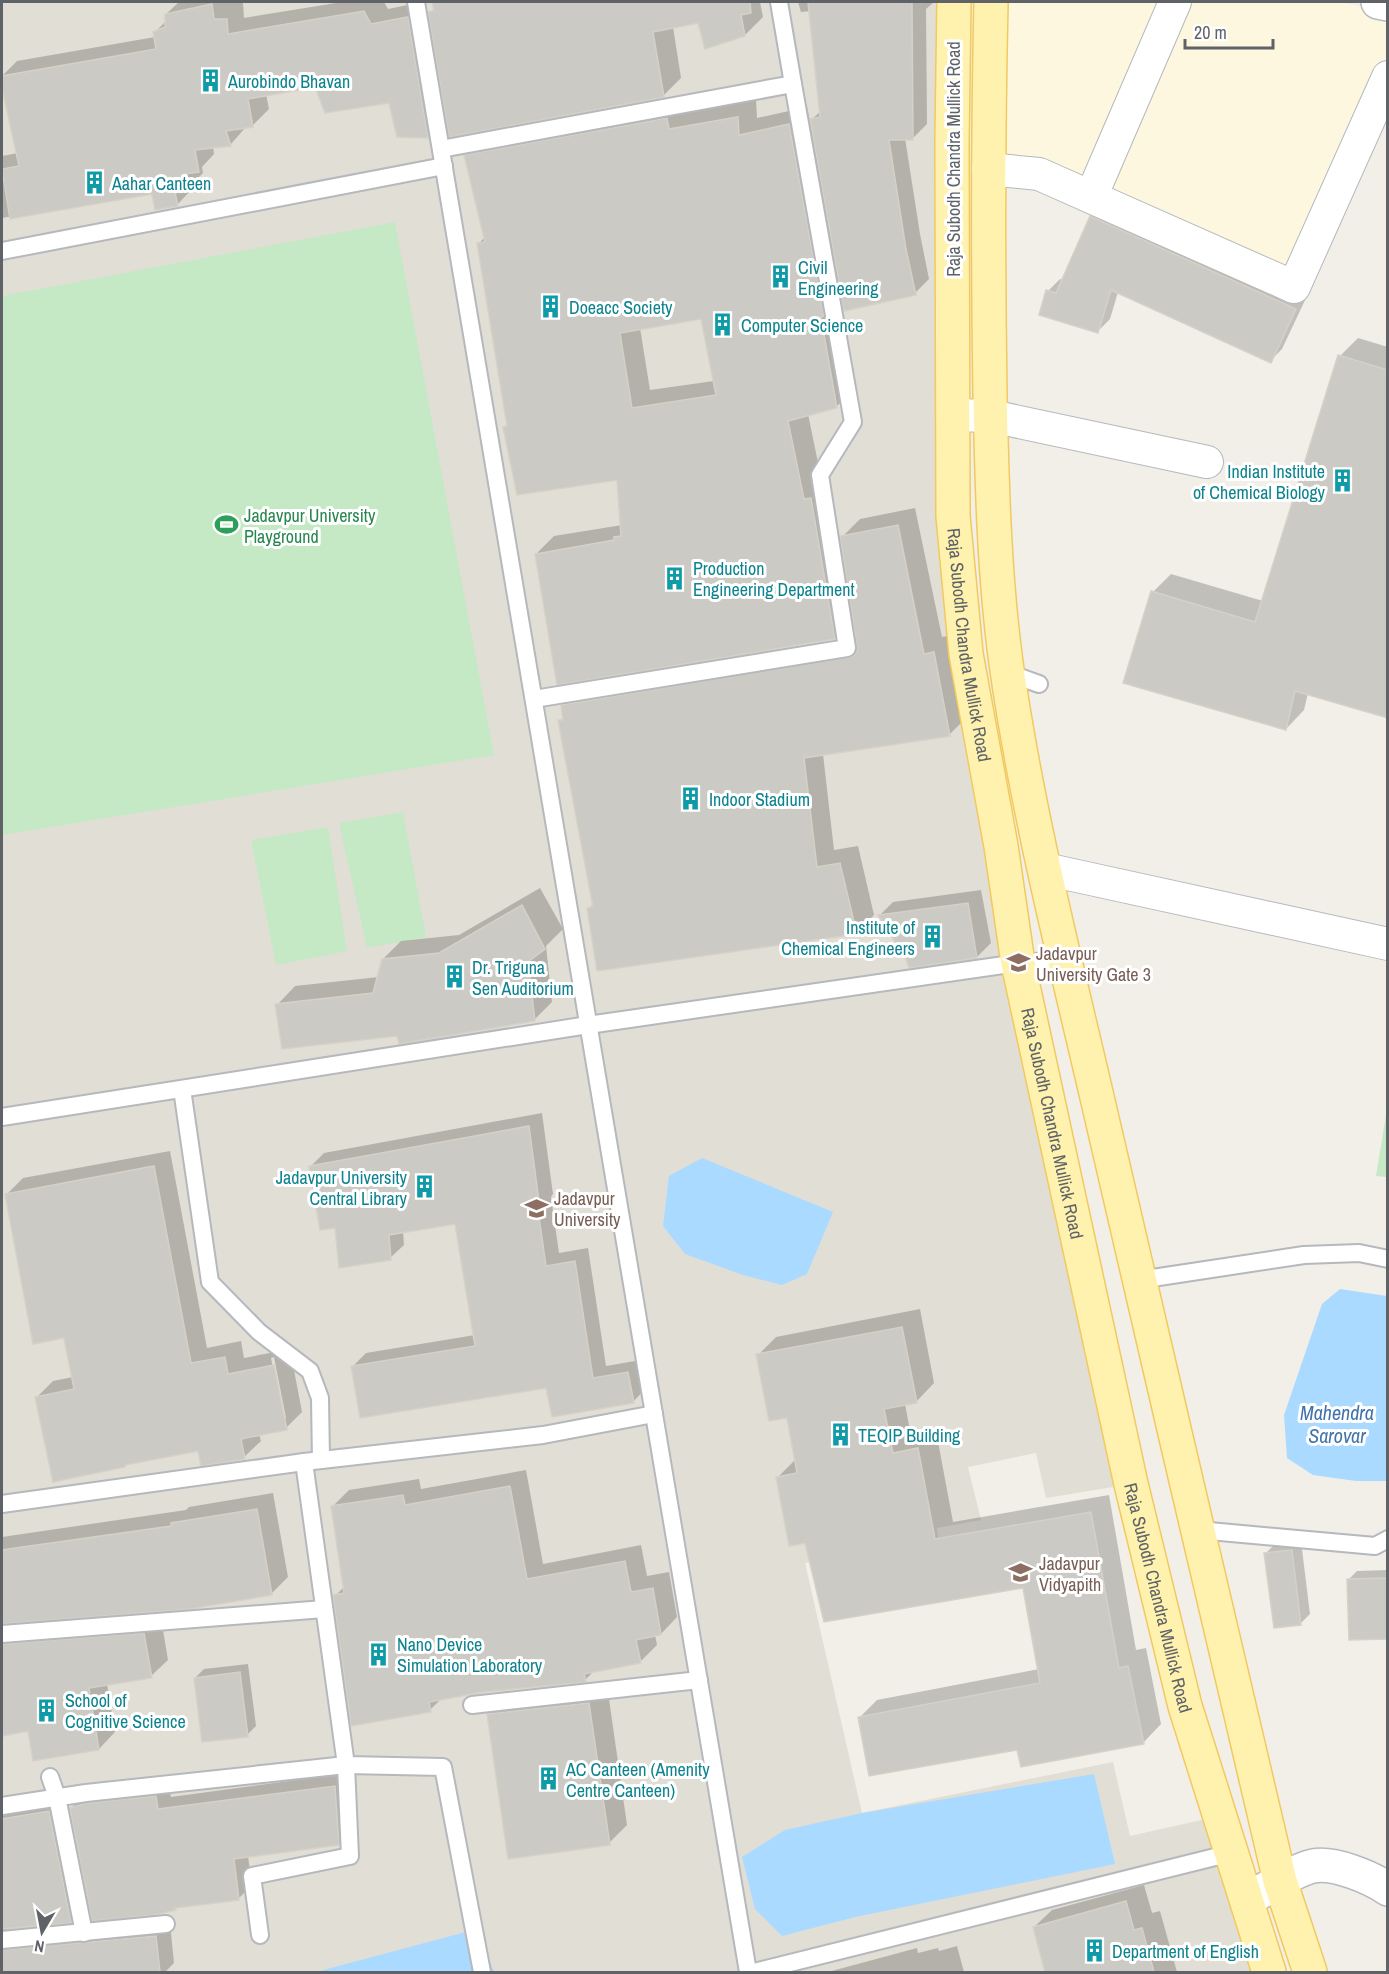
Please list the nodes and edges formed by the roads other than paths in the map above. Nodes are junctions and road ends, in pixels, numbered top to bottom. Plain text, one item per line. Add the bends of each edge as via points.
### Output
1 (416, 2) edge
2 (779, 2) edge
3 (954, 2) edge
4 (992, 2) edge
5 (1175, 2) edge
6 (1378, 2) edge
7 (1388, 4) edge
8 (1388, 77) edge
9 (793, 84) junction
10 (441, 149) junction
11 (444, 166) junction
12 (988, 169) junction
13 (1091, 197) junction
14 (2, 251) edge
15 (953, 416) junction
16 (991, 416) junction
17 (1207, 462) dead end
18 (1008, 673) junction
19 (1039, 684) dead end
20 (534, 699) junction
21 (1045, 869) junction
22 (1388, 944) edge
23 (1066, 960) junction
24 (1018, 963) junction
25 (588, 1025) junction
26 (182, 1089) junction
27 (2, 1117) edge
28 (1388, 1251) edge
29 (1359, 1253) junction
30 (1388, 1259) edge
31 (1139, 1280) junction
32 (654, 1414) junction
33 (321, 1460) junction
34 (304, 1462) junction
35 (2, 1504) edge
36 (1198, 1530) junction
37 (1388, 1539) edge
38 (324, 1609) junction
39 (2, 1634) edge
40 (699, 1680) junction
41 (472, 1705) dead end
42 (346, 1765) junction
43 (50, 1777) dead end
44 (57, 1797) junction
45 (2, 1806) edge
46 (1231, 1854) junction
47 (1280, 1881) junction
48 (1388, 1889) edge
49 (1247, 1900) junction
50 (166, 1924) dead end
51 (84, 1933) junction
52 (261, 1935) dead end
53 (2, 1940) edge
54 (482, 1972) edge
55 (748, 1972) edge
56 (754, 1972) edge
57 (1269, 1972) edge
58 (1310, 1972) edge

1 - 10 lane
2 - 9 lane
3 - 15 main road, Raja Subodh Chandra Mullick Road
4 - 12 main road, Raja Subodh Chandra Mullick Road
5 - 13 street
6 - 7 street
8 - 13 street via 1294,287
9 - 10 lane
9 - 20 lane via 853,422 820,475 847,648
10 - 11 lane
11 - 14 lane
11 - 20 lane
12 - 13 street via 1039,174
12 - 16 main road, Raja Subodh Chandra Mullick Road
15 - 16 street
15 - 24 main road, Raja Subodh Chandra Mullick Road via 954,516 966,654
16 - 17 street
16 - 18 main road, Raja Subodh Chandra Mullick Road via 996,567
18 - 19 lane
18 - 21 main road, Raja Subodh Chandra Mullick Road
20 - 25 lane
21 - 22 street
21 - 23 main road, Raja Subodh Chandra Mullick Road
23 - 24 lane
23 - 31 main road, Raja Subodh Chandra Mullick Road
24 - 25 lane
24 - 46 main road, Raja Subodh Chandra Mullick Road via 1131,1484 1185,1706
25 - 26 lane
25 - 32 lane
26 - 27 lane
26 - 33 lane via 210,1282 259,1332 310,1371 320,1398
28 - 29 lane
29 - 30 lane
29 - 31 lane via 1304,1255
31 - 36 main road, Raja Subodh Chandra Mullick Road
32 - 33 lane via 543,1435
32 - 40 lane
33 - 34 lane
34 - 35 lane
34 - 38 lane
36 - 37 lane via 1375,1546
36 - 47 main road, Raja Subodh Chandra Mullick Road
38 - 39 lane
38 - 42 lane
40 - 41 lane
40 - 55 lane
42 - 44 lane
42 - 52 lane via 350,1856 252,1876
42 - 54 lane via 443,1767
43 - 44 lane
44 - 45 lane
44 - 51 lane
46 - 49 main road, Raja Subodh Chandra Mullick Road
46 - 56 lane
47 - 48 street via 1314,1866 1343,1868
47 - 49 street
47 - 58 main road, Raja Subodh Chandra Mullick Road
49 - 57 main road, Raja Subodh Chandra Mullick Road
50 - 51 lane
51 - 53 lane

